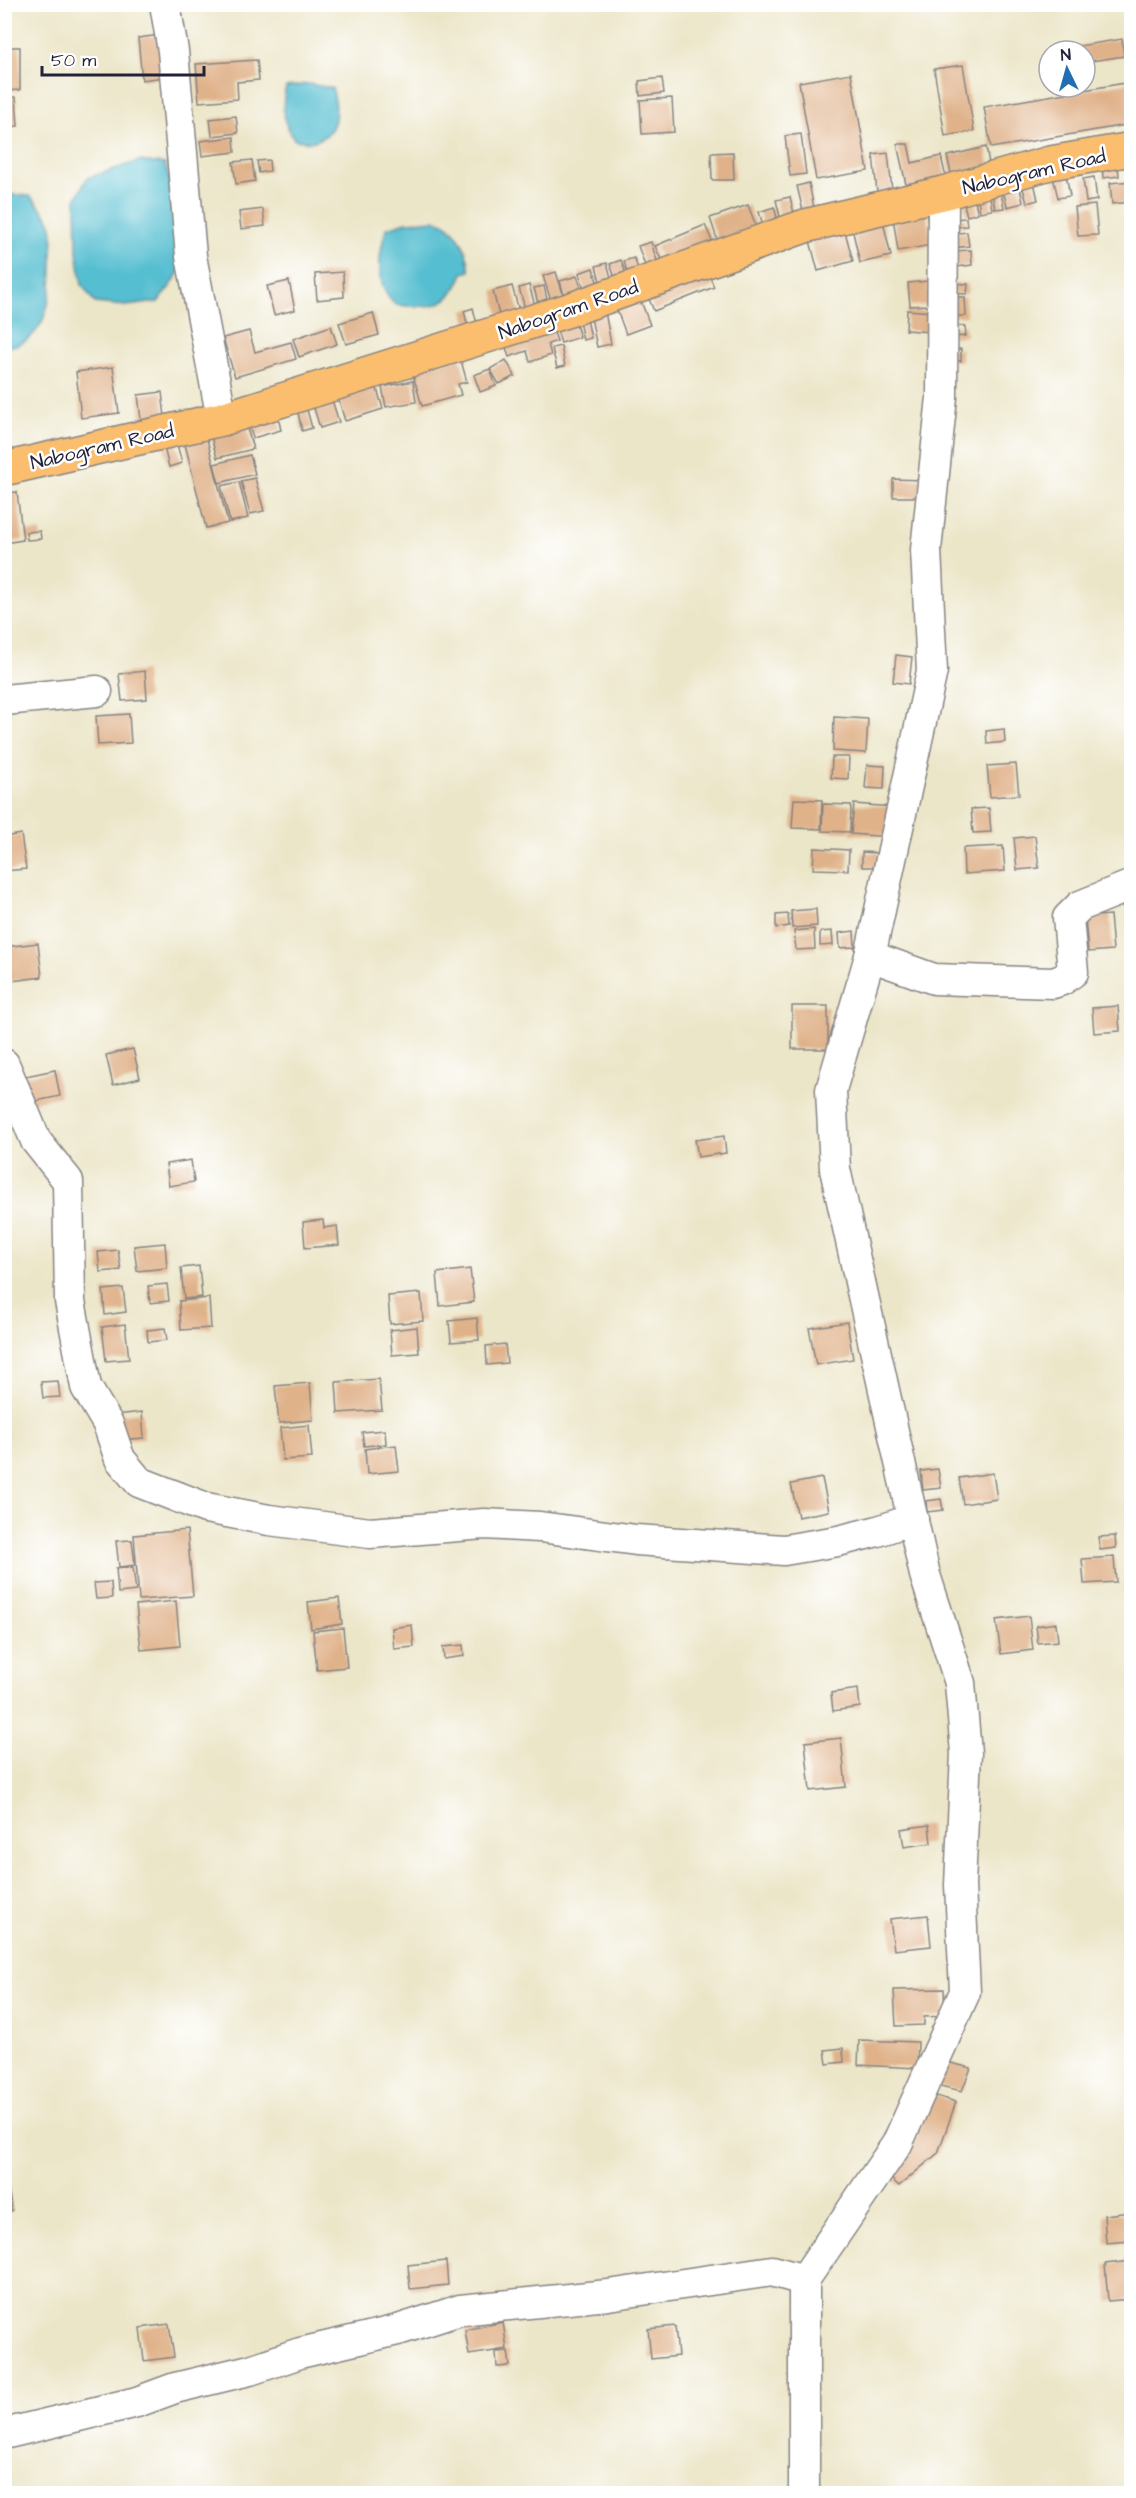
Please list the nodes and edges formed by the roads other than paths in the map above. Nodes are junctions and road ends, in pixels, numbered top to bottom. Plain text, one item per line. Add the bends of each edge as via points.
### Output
1 (165, 4) edge
2 (1131, 149) edge
3 (943, 193) junction
4 (222, 419) junction
5 (4, 469) edge
6 (97, 691) dead end
7 (4, 700) edge
8 (1131, 885) edge
9 (870, 956) junction
10 (4, 1064) edge
11 (914, 1519) junction
12 (804, 2280) junction
13 (4, 2434) edge
14 (804, 2493) edge

1 - 4 street via 173,51 191,256
2 - 3 main road, Nabogram Road via 1050,163
3 - 4 main road, Nabogram Road via 805,226 569,310
3 - 9 street via 942,397 926,550 932,671
4 - 5 main road, Nabogram Road
6 - 7 street
8 - 9 street via 1080,906 1068,918 1073,972 1053,983 934,979
9 - 11 street via 831,1090 835,1169
10 - 11 street via 36,1141 68,1181 70,1301 86,1387 108,1424 120,1459 139,1482 206,1508 370,1533 484,1524 784,1550 878,1531
11 - 12 street via 925,1575 960,1683 966,1753 960,1885 965,1992 897,2144
12 - 13 street via 772,2271 608,2295 460,2310 136,2402
12 - 14 street

